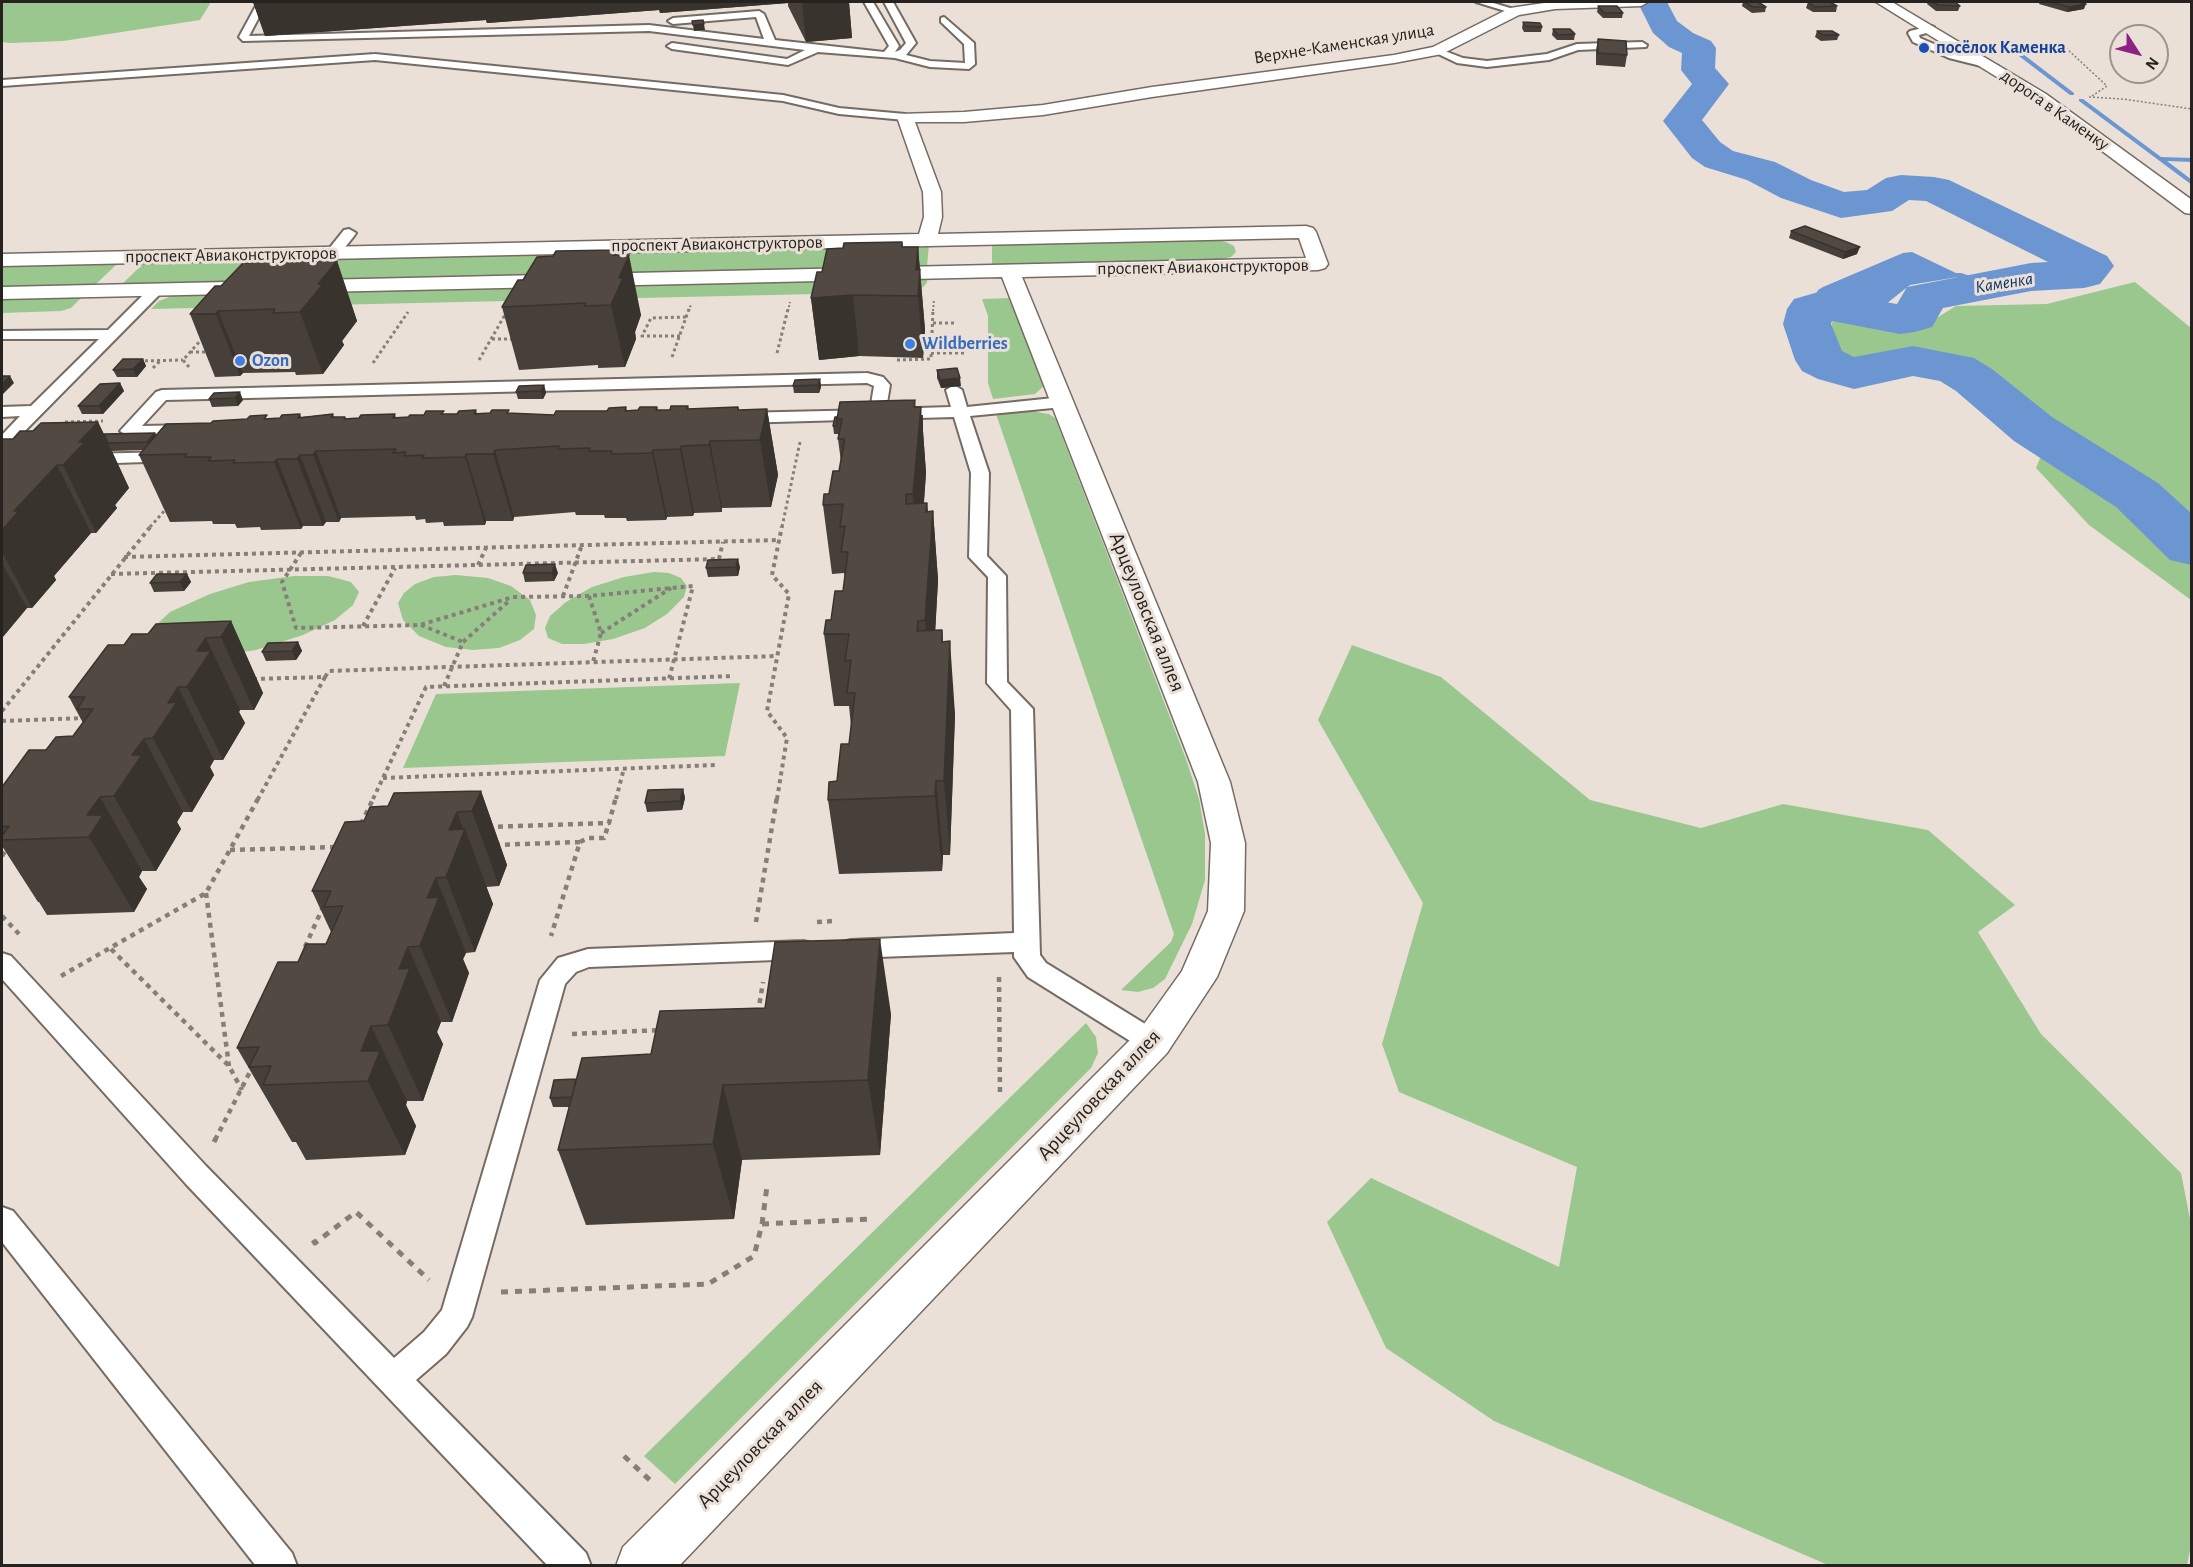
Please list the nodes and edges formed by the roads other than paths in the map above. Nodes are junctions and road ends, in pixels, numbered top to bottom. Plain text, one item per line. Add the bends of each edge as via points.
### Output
1 (262, 2) edge
2 (869, 2) edge
3 (890, 2) edge
4 (1481, 2) edge
5 (1611, 2) edge
6 (1641, 2) edge
7 (1883, 2) edge
8 (1515, 11) junction
9 (717, 18) junction
10 (944, 20) dead end
11 (649, 28) junction
12 (718, 37) junction
13 (639, 42) dead end
14 (765, 42) junction
15 (662, 45) dead end
16 (1642, 45) dead end
17 (815, 49) junction
18 (1437, 51) junction
19 (891, 55) junction
20 (2, 83) edge
21 (905, 117) junction
22 (2192, 209) edge
23 (349, 233) dead end
24 (927, 240) junction
25 (333, 253) junction
26 (2, 260) edge
27 (1010, 271) junction
28 (156, 290) junction
29 (2, 293) edge
30 (112, 334) junction
31 (2, 335) edge
32 (954, 390) edge
33 (1063, 402) junction
34 (35, 411) junction
35 (2, 412) edge
36 (961, 412) junction
37 (878, 415) junction
38 (718, 418) edge
39 (207, 430) edge
40 (2, 444) edge
41 (186, 456) edge
42 (70, 459) edge
43 (1027, 942) junction
44 (2, 963) edge
45 (1153, 1042) junction
46 (2, 1220) edge
47 (393, 1379) junction
48 (279, 1566) edge
49 (573, 1566) edge
50 (642, 1566) edge

1 - 11 lane via 246,39
2 - 19 lane via 894,46
3 - 19 lane via 911,43 904,52
4 - 8 lane
5 - 6 street, Верхне-Каменская улица
5 - 8 street, Верхне-Каменская улица
7 - 22 street, дорога в Каменку via 2040,97
8 - 18 street, Верхне-Каменская улица
9 - 11 lane via 658,22 649,24
9 - 12 lane via 723,33
9 - 14 lane via 759,15 770,40
10 - 19 lane via 969,43 969,66 930,64
11 - 12 lane
11 - 13 lane via 640,34
12 - 14 lane
14 - 17 lane
15 - 17 lane via 788,63
16 - 18 lane via 1577,47 1549,57 1487,64 1461,61
17 - 19 lane
18 - 21 street, Верхне-Каменская улица via 1043,110
20 - 21 lane via 375,57 716,90 783,98 839,111
21 - 24 street via 932,192 933,217
23 - 25 lane
24 - 25 street, проспект Авиаконструкторов
24 - 27 street, проспект Авиаконструкторов via 1306,232 1318,264
25 - 26 street, проспект Авиаконструкторов
27 - 28 street, проспект Авиаконструкторов
27 - 33 street, Арцеуловская аллея
28 - 29 street, проспект Авиаконструкторов
28 - 30 lane
30 - 31 lane
30 - 34 lane
32 - 36 lane
33 - 36 lane
33 - 45 street, Арцеуловская аллея via 1200,744 1214,782 1228,843 1226,911 1198,977
34 - 35 lane
34 - 40 lane
36 - 37 lane
36 - 43 lane via 980,473 978,557 997,576 997,684 1022,709
37 - 38 lane
37 - 39 lane via 882,385 877,380 831,379 162,395 128,431
41 - 42 lane
43 - 45 lane via 1027,957 1037,970
43 - 47 lane via 588,958 567,965 553,980 456,1317 435,1343
44 - 47 lane via 196,1175
45 - 50 street, Арцеуловская аллея
46 - 48 lane
47 - 49 lane

